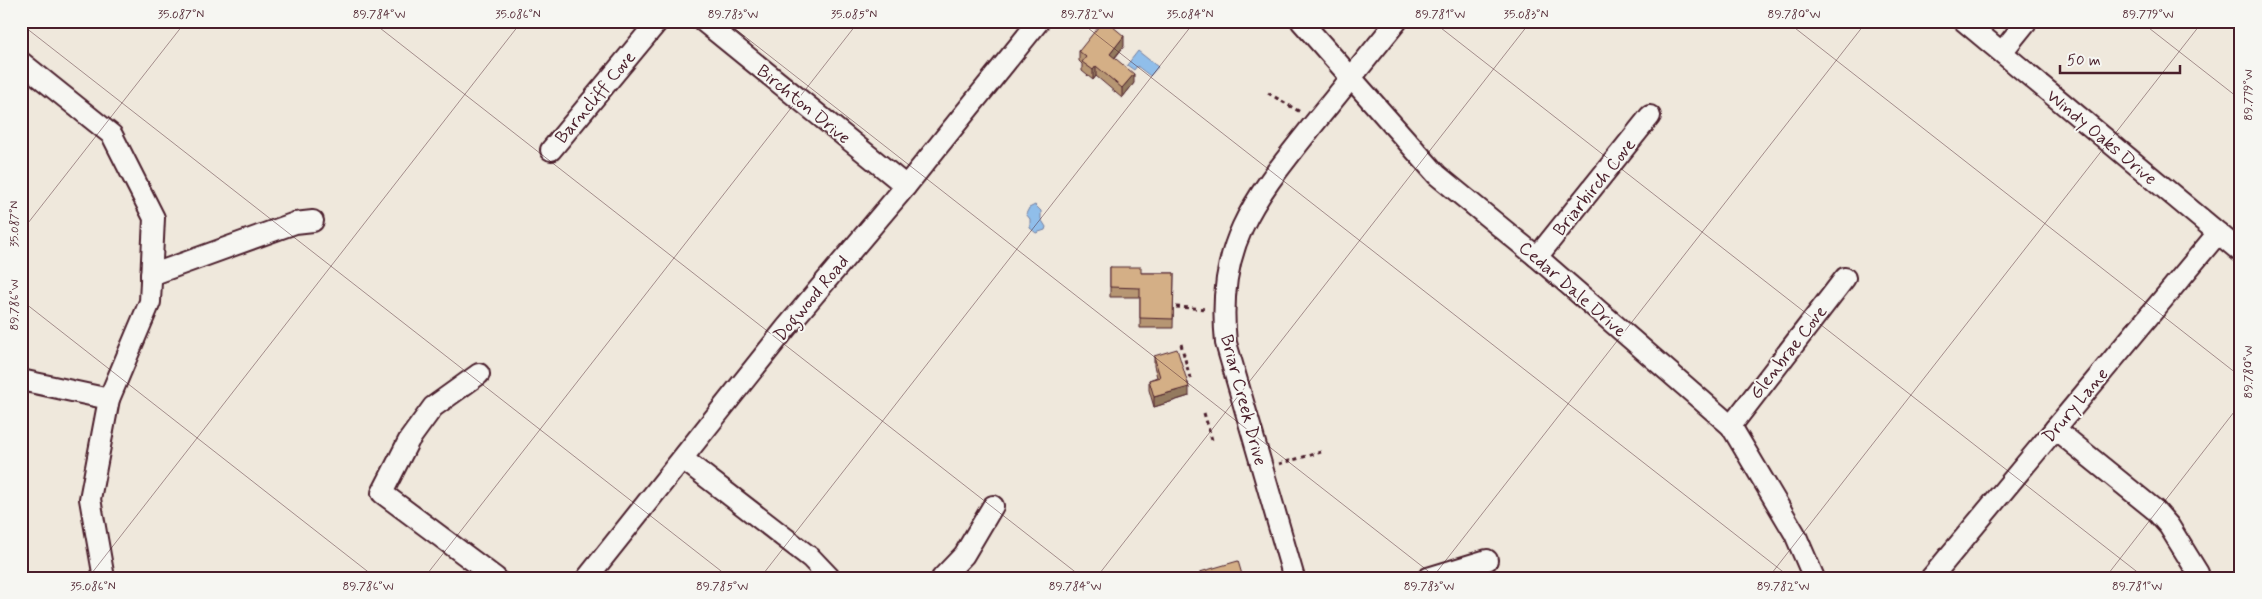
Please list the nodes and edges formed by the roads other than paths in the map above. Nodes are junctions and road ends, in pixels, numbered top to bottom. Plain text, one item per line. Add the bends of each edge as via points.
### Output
1 (658, 21) edge
2 (703, 21) edge
3 (1039, 21) edge
4 (1301, 21) edge
5 (1397, 21) edge
6 (1964, 21) edge
7 (2027, 21) edge
8 (2002, 52) junction
9 (21, 62) edge
10 (1352, 77) junction
11 (1650, 116) dead end
12 (551, 150) dead end
13 (906, 186) junction
14 (313, 221) dead end
15 (2218, 233) junction
16 (2241, 252) edge
17 (1537, 257) junction
18 (151, 274) junction
19 (1845, 278) dead end
20 (480, 374) dead end
21 (21, 380) edge
22 (109, 399) junction
23 (1731, 426) junction
24 (2055, 429) junction
25 (683, 459) junction
26 (993, 506) dead end
27 (1487, 560) dead end
28 (2198, 573) dead end
29 (104, 578) edge
30 (496, 578) edge
31 (587, 578) edge
32 (830, 578) edge
33 (942, 578) edge
34 (1294, 578) edge
35 (1428, 578) edge
36 (1814, 578) edge
37 (1931, 578) edge

1 - 12 street, Barncliff Cove
2 - 13 street, Birchton Drive
3 - 13 street, Dogwood Road
4 - 10 street, Cedar Dale Drive
5 - 10 street, Briar Creek Drive
6 - 8 street, Windy Oaks Drive
7 - 8 street
8 - 15 street, Windy Oaks Drive
9 - 18 street via 112,135 154,218
10 - 17 street, Cedar Dale Drive via 1437,174
10 - 34 street, Briar Creek Drive via 1252,205 1229,264 1224,294 1226,343
11 - 17 street, Briarbirch Cove
13 - 25 street, Dogwood Road via 786,328
14 - 18 street via 295,222
15 - 16 street, Windy Oaks Drive
15 - 24 street, Drury Lane
17 - 23 street, Cedar Dale Drive
18 - 22 street via 150,302
19 - 23 street, Glenbrae Cove
20 - 30 street via 432,407 409,440 382,494
21 - 22 street
22 - 29 street via 90,499
23 - 36 street, Cedar Dale Drive via 1795,534
24 - 28 street via 2155,510 2169,526
24 - 37 street, Drury Lane
25 - 31 street, Dogwood Road
25 - 32 street via 811,558
26 - 33 street via 964,555
27 - 35 street

